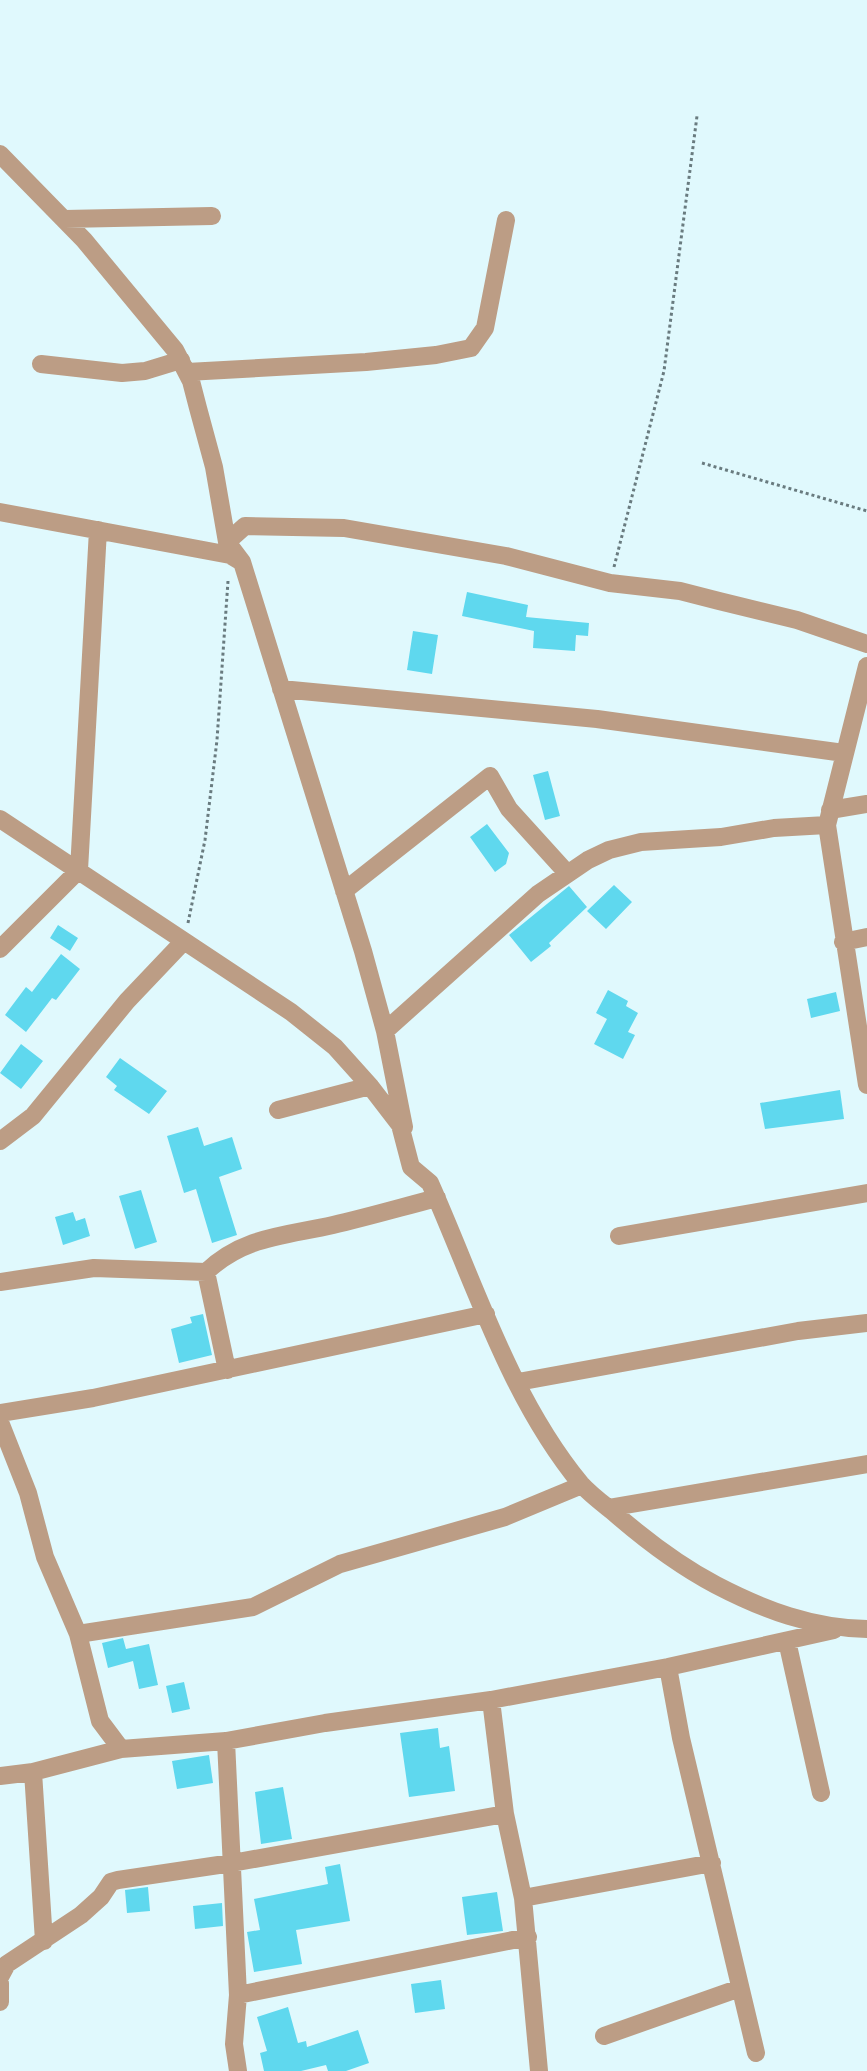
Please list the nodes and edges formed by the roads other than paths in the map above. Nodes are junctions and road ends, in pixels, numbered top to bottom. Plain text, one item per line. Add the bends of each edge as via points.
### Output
1 (0, 154) edge
2 (212, 216) dead end
3 (65, 219) junction
4 (506, 220) dead end
5 (41, 364) dead end
6 (184, 366) junction
7 (0, 512) edge
8 (98, 530) junction
9 (233, 553) junction
10 (867, 644) edge
11 (866, 673) edge
12 (281, 689) junction
13 (844, 753) junction
14 (867, 804) edge
15 (828, 818) junction
16 (0, 819) edge
17 (79, 870) junction
18 (567, 873) junction
19 (344, 891) junction
20 (867, 937) edge
21 (184, 941) junction
22 (843, 942) junction
23 (0, 949) edge
24 (385, 1031) junction
25 (865, 1062) edge
26 (867, 1085) edge
27 (370, 1086) junction
28 (278, 1110) dead end
29 (0, 1141) edge
30 (411, 1167) junction
31 (867, 1193) edge
32 (436, 1198) junction
33 (619, 1236) dead end
34 (206, 1272) junction
35 (0, 1282) edge
36 (486, 1314) junction
37 (867, 1323) edge
38 (227, 1370) junction
39 (518, 1382) junction
40 (0, 1413) edge
41 (0, 1422) edge
42 (867, 1464) edge
43 (582, 1485) junction
44 (608, 1508) junction
45 (839, 1629) junction
46 (867, 1629) edge
47 (78, 1634) junction
48 (787, 1641) junction
49 (668, 1667) junction
50 (491, 1700) junction
51 (226, 1742) junction
52 (121, 1749) junction
53 (33, 1772) junction
54 (0, 1776) edge
55 (821, 1792) dead end
56 (505, 1814) junction
57 (232, 1863) junction
58 (712, 1863) junction
59 (523, 1898) junction
60 (528, 1936) junction
61 (44, 1941) junction
62 (0, 1977) edge
63 (0, 1983) edge
64 (740, 1988) junction
65 (238, 1995) junction
66 (0, 2002) edge
67 (604, 2036) dead end
68 (756, 2053) dead end
69 (238, 2071) edge
70 (539, 2071) edge

1 - 3 street
2 - 3 street
3 - 6 street via 175,350
4 - 6 street via 484,328 471,348 366,362
5 - 6 street via 122,373
6 - 9 street via 214,467
7 - 8 street
8 - 9 street
8 - 17 street
9 - 10 street via 245,526 345,528 506,556 610,583 680,591 797,620
9 - 12 street
11 - 13 street
12 - 13 street via 597,719
12 - 19 street
13 - 15 street
14 - 15 street
15 - 18 street via 721,837 641,842 609,850
15 - 22 street
16 - 17 street
17 - 21 street
17 - 23 street
18 - 19 street via 509,808 490,776
18 - 24 street via 538,894
19 - 24 street
20 - 22 street
21 - 27 street via 291,1012 335,1047
21 - 29 street via 127,1001 33,1116
22 - 25 street
24 - 30 street
25 - 26 street
27 - 28 street
27 - 30 street via 399,1125
30 - 32 street via 430,1184
31 - 33 street
32 - 34 street via 253,1241 222,1257
32 - 36 street
34 - 35 street via 94,1268
34 - 38 street
36 - 38 street
36 - 39 street
37 - 39 street via 798,1331
38 - 40 street
39 - 43 street
41 - 47 street via 28,1493 45,1557
42 - 44 street
43 - 44 street
43 - 47 street via 505,1517 340,1564 253,1607
44 - 45 street via 688,1570 748,1602 793,1619
45 - 46 street
45 - 48 street
47 - 52 street via 100,1721
48 - 49 street
48 - 55 street
49 - 50 street
49 - 58 street
50 - 51 street via 325,1723
50 - 56 street
51 - 52 street
51 - 57 street
52 - 53 street
53 - 54 street
53 - 61 street
56 - 57 street
56 - 59 street
57 - 61 street via 111,1882 81,1916
57 - 65 street
58 - 59 street
58 - 64 street
59 - 60 street
60 - 65 street
60 - 70 street
61 - 62 street via 7,1964
63 - 66 street
64 - 67 street
64 - 68 street
65 - 69 street via 234,2044

